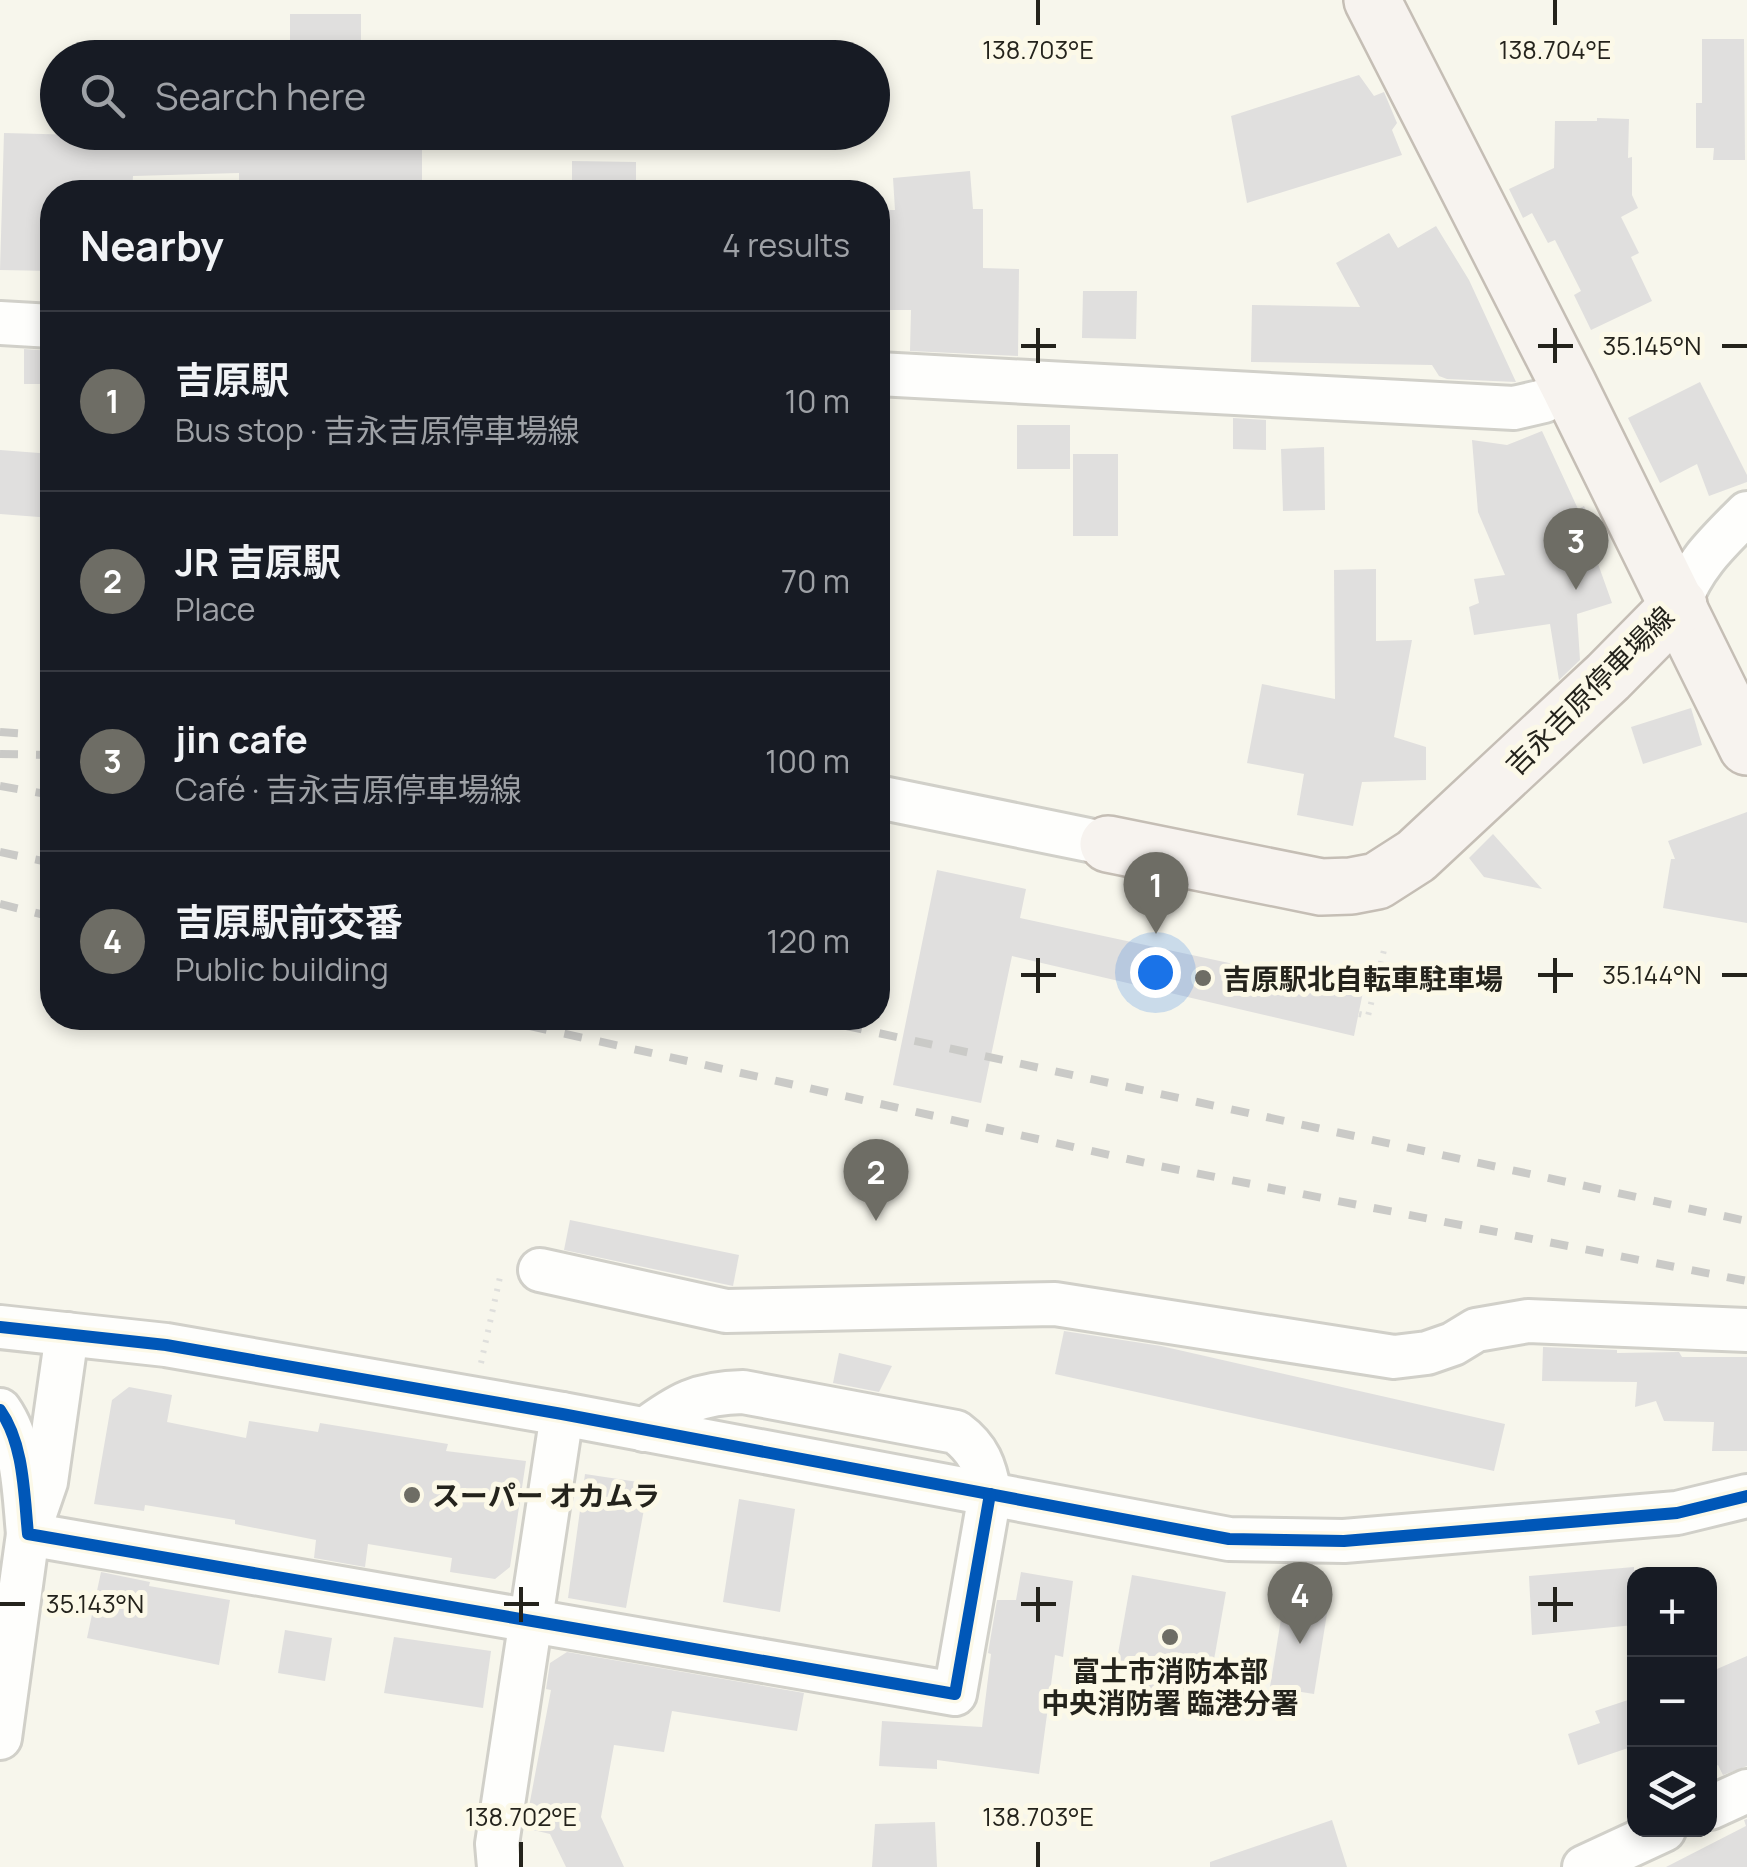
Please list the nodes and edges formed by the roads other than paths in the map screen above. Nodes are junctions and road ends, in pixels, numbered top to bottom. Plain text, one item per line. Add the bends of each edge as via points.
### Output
1 (1372, 0) edge
2 (0, 323) edge
3 (40, 325) edge
4 (890, 375) edge
5 (1568, 384) junction
6 (1747, 513) edge
7 (1679, 605) junction
8 (1747, 747) edge
9 (890, 799) edge
10 (1108, 844) joint
11 (540, 1270) dead end
12 (0, 1327) edge
13 (1747, 1330) edge
14 (67, 1334) junction
15 (0, 1410) edge
16 (562, 1414) junction
17 (990, 1494) junction
18 (1747, 1496) edge
19 (28, 1534) junction
20 (531, 1619) junction
21 (0, 1738) edge
22 (1747, 1791) edge
23 (1717, 1805) edge
24 (1649, 1837) edge
25 (499, 1867) edge
26 (1584, 1867) edge

1 - 5 main road, 吉永吉原停車場線
2 - 3 street
4 - 5 street via 1514,408 1544,401
5 - 7 main road, 吉永吉原停車場線
6 - 7 street via 1704,557
7 - 8 main road
7 - 10 main road, 吉永吉原停車場線 via 1430,844 1378,881 1321,887
9 - 10 street
11 - 13 street via 726,1311 1055,1304 1394,1356 1427,1353 1476,1330 1528,1321
12 - 14 street
14 - 16 street
14 - 19 street via 46,1482
15 - 19 street via 23,1476
16 - 17 street
16 - 20 street
17 - 18 street via 1228,1539 1279,1542 1677,1512
17 - 20 street via 954,1694
19 - 20 street
19 - 21 street
20 - 25 street
22 - 23 street
24 - 26 street

